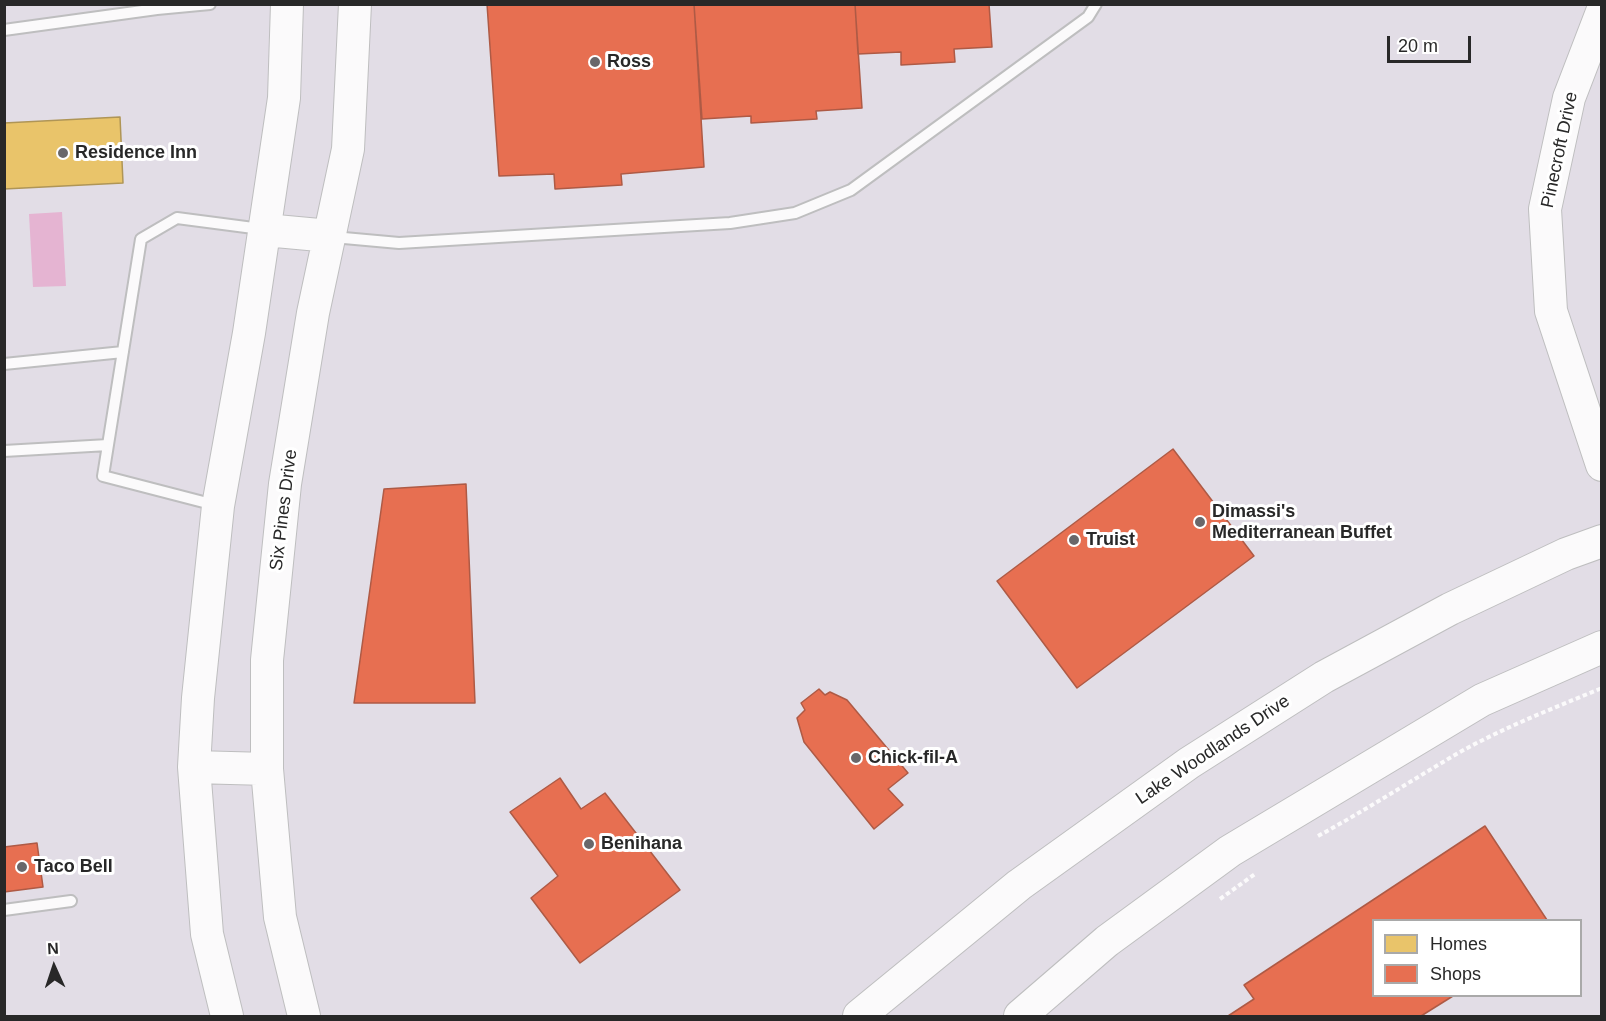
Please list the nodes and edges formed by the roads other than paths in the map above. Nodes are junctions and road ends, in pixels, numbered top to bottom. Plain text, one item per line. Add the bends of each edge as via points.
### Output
1 (210, 4) edge
2 (287, 4) edge
3 (355, 4) edge
4 (1096, 4) edge
5 (157, 7) edge
6 (1602, 12) edge
7 (4, 30) edge
8 (265, 230) junction
9 (330, 236) junction
10 (123, 352) junction
11 (4, 364) edge
12 (108, 445) junction
13 (4, 451) edge
14 (1602, 465) edge
15 (218, 506) junction
16 (1602, 541) edge
17 (1602, 647) edge
18 (194, 767) junction
19 (267, 769) junction
20 (71, 902) dead end
21 (4, 910) edge
22 (227, 1017) edge
23 (304, 1017) edge
24 (859, 1017) edge
25 (1020, 1017) edge

1 - 5 lane
2 - 8 street via 284,98
3 - 9 street, Six Pines Drive via 348,149
4 - 9 lane via 1088,17 851,190 795,213 730,223 399,243
5 - 7 lane
6 - 14 street, Pinecroft Drive via 1569,98 1545,209 1551,311
8 - 9 street
8 - 10 lane via 177,218 141,239
8 - 15 street
9 - 19 street, Six Pines Drive via 313,312 285,484 267,660
10 - 11 lane
10 - 12 lane
12 - 13 lane
12 - 15 lane via 103,476
15 - 18 street
16 - 24 street, Lake Woodlands Drive via 1450,609 1324,677 1189,763 1019,885
17 - 25 street via 1482,700 1230,851 1107,941
18 - 19 street
18 - 22 street via 207,934
19 - 23 street, Six Pines Drive via 280,917
20 - 21 lane

